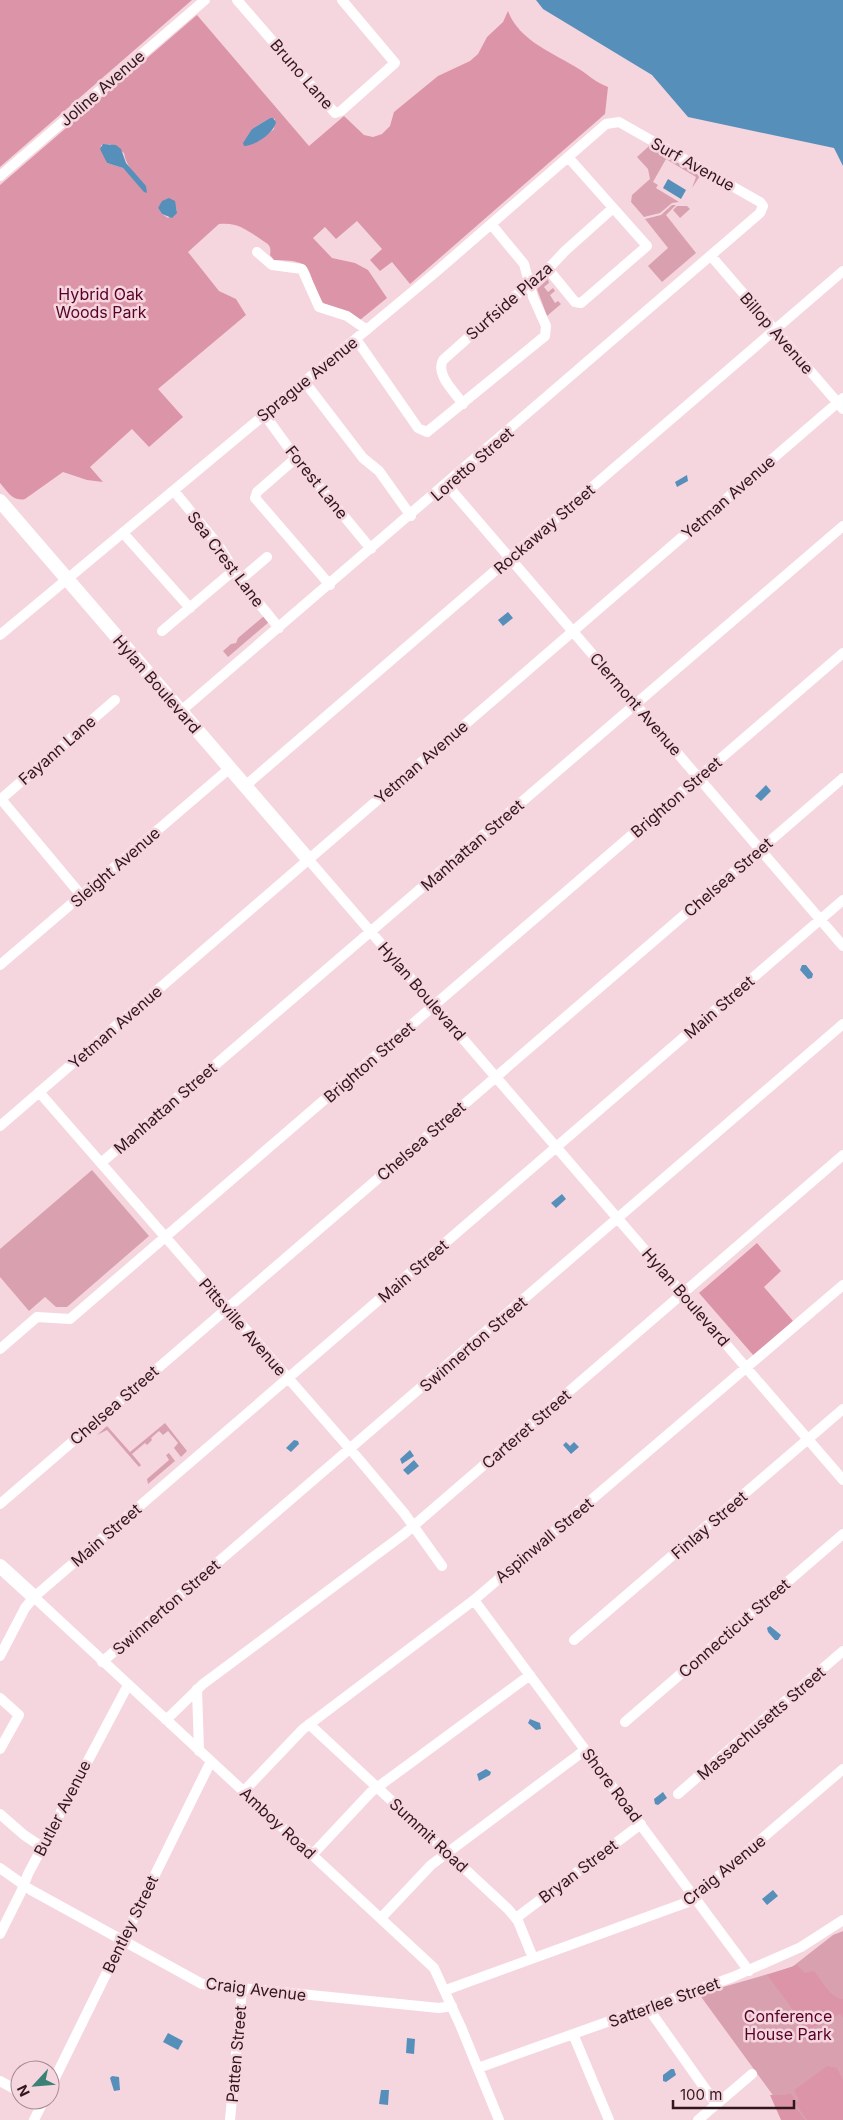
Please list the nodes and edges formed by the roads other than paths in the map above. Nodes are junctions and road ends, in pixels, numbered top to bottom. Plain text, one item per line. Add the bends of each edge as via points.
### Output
1 (204, 0) edge
2 (237, 0) edge
3 (342, 0) edge
4 (613, 122) joint
5 (568, 157) junction
6 (0, 176) edge
7 (613, 208) junction
8 (760, 213) joint
9 (491, 224) junction
10 (257, 252) dead end
11 (711, 256) junction
12 (548, 269) junction
13 (843, 271) edge
14 (530, 285) junction
15 (367, 330) junction
16 (775, 330) junction
17 (356, 339) junction
18 (304, 381) junction
19 (463, 404) junction
20 (841, 404) edge
21 (264, 414) junction
22 (296, 458) junction
23 (447, 484) junction
24 (174, 491) junction
25 (0, 501) edge
26 (411, 516) junction
27 (843, 526) edge
28 (124, 534) junction
29 (371, 550) junction
30 (267, 557) dead end
31 (510, 558) junction
32 (233, 571) junction
33 (67, 579) junction
34 (240, 580) junction
35 (330, 585) junction
36 (190, 608) junction
37 (279, 628) junction
38 (162, 631) dead end
39 (573, 631) junction
40 (0, 635) edge
41 (843, 653) edge
42 (115, 700) dead end
43 (636, 704) junction
44 (181, 711) junction
45 (230, 768) junction
46 (699, 777) junction
47 (843, 778) edge
48 (245, 786) junction
49 (0, 799) edge
50 (761, 849) junction
51 (308, 859) junction
52 (81, 895) junction
53 (843, 900) edge
54 (821, 920) junction
55 (371, 932) junction
56 (843, 946) edge
57 (0, 965) edge
58 (434, 1006) junction
59 (843, 1024) edge
60 (496, 1077) junction
61 (40, 1092) junction
62 (0, 1126) edge
63 (556, 1147) junction
64 (843, 1155) edge
65 (101, 1163) junction
66 (618, 1219) junction
67 (164, 1237) junction
68 (843, 1285) edge
69 (683, 1294) junction
70 (226, 1309) junction
71 (0, 1349) edge
72 (747, 1368) junction
73 (288, 1379) junction
74 (843, 1409) edge
75 (808, 1439) junction
76 (350, 1450) junction
77 (843, 1480) edge
78 (0, 1504) edge
79 (412, 1526) junction
80 (843, 1534) edge
81 (0, 1566) edge
82 (442, 1566) dead end
83 (34, 1597) junction
84 (474, 1600) junction
85 (574, 1640) dead end
86 (843, 1651) edge
87 (0, 1656) edge
88 (102, 1662) junction
89 (530, 1675) junction
90 (128, 1685) junction
91 (197, 1689) junction
92 (0, 1698) edge
93 (166, 1720) junction
94 (625, 1722) dead end
95 (309, 1724) junction
96 (0, 1749) edge
97 (585, 1750) junction
98 (199, 1751) junction
99 (211, 1761) junction
100 (843, 1769) edge
101 (378, 1787) junction
102 (243, 1792) junction
103 (678, 1794) dead end
104 (0, 1814) edge
105 (641, 1824) junction
106 (42, 1847) junction
107 (448, 1852) junction
108 (312, 1855) junction
109 (0, 1868) edge
110 (24, 1885) junction
111 (694, 1897) junction
112 (381, 1918) junction
113 (516, 1918) junction
114 (843, 1920) edge
115 (0, 1934) edge
116 (122, 1940) junction
117 (533, 1958) junction
118 (749, 1970) junction
119 (242, 1989) junction
120 (446, 1990) junction
121 (452, 2006) junction
122 (648, 2008) junction
123 (573, 2034) junction
124 (60, 2067) edge
125 (478, 2068) junction
126 (752, 2074) dead end
127 (716, 2104) junction
128 (230, 2120) edge
129 (499, 2120) edge
130 (609, 2120) edge
131 (698, 2120) edge

1 - 6 street, Joline Avenue
2 - 3 street, Bruno Lane via 335,112 341,111 395,64
4 - 5 street, Sprague Avenue
4 - 8 street, Surf Avenue via 619,122 760,202 763,206
5 - 7 street
5 - 9 street, Sprague Avenue
7 - 12 street, Surfside Plaza
7 - 12 street via 645,243 645,249 578,304
8 - 11 street, Loretto Street
9 - 14 street via 524,264
9 - 15 street, Sprague Avenue
10 - 15 street via 272,266 302,269 319,307 347,316
11 - 16 street, Billop Avenue
11 - 23 street, Loretto Street
12 - 14 street, Surfside Plaza
13 - 16 street, Rockaway Street
14 - 19 street via 546,334
14 - 19 street, Surfside Plaza via 441,364 444,378
15 - 17 street, Sprague Avenue
16 - 20 street, Billop Avenue
16 - 31 street, Rockaway Street
17 - 18 street, Sprague Avenue
17 - 19 street via 421,431 430,431
18 - 21 street, Sprague Avenue
18 - 26 street via 363,458 379,471
20 - 39 street, Yetman Avenue
21 - 22 street, Forest Lane
21 - 24 street, Sprague Avenue
22 - 29 street, Forest Lane
22 - 35 street via 255,496
23 - 26 street, Loretto Street
23 - 31 street, Clermont Avenue
24 - 28 street, Sprague Avenue
24 - 32 street, Sea Crest Lane via 219,546
25 - 33 main road, Hylan Boulevard
26 - 29 street, Loretto Street
27 - 43 street, Manhattan Street
28 - 33 street, Sprague Avenue
28 - 36 street
29 - 35 street, Loretto Street
30 - 34 street
31 - 39 street, Clermont Avenue
31 - 48 street, Rockaway Street
32 - 34 street, Sea Crest Lane
32 - 36 street
33 - 40 street, Sprague Avenue
33 - 44 main road, Hylan Boulevard
34 - 37 street, Sea Crest Lane
35 - 37 street, Loretto Street
36 - 38 street
37 - 44 street, Loretto Street
39 - 43 street, Clermont Avenue
39 - 51 street, Yetman Avenue
41 - 46 street, Brighton Street
42 - 49 street, Fayann Lane
43 - 46 street, Clermont Avenue
43 - 55 street, Manhattan Street
44 - 45 main road, Hylan Boulevard
45 - 48 main road, Hylan Boulevard
45 - 52 street, Sleight Avenue
46 - 50 street, Clermont Avenue
46 - 58 street, Brighton Street
47 - 50 street, Chelsea Street
48 - 51 main road, Hylan Boulevard
49 - 52 street
50 - 54 street, Clermont Avenue
50 - 60 street, Chelsea Street
51 - 55 street, Hylan Boulevard
51 - 61 street, Yetman Avenue
52 - 57 street, Sleight Avenue
53 - 54 street, Main Street
54 - 56 street, Clermont Avenue
54 - 63 street, Main Street
55 - 58 street, Hylan Boulevard
55 - 65 street, Manhattan Street
58 - 60 street, Hylan Boulevard
58 - 67 street, Brighton Street
59 - 66 street, Swinnerton Street
60 - 63 street, Hylan Boulevard
60 - 70 street, Chelsea Street
61 - 62 street, Yetman Avenue
61 - 65 street, Pittsville Avenue
63 - 66 street, Hylan Boulevard
63 - 73 street, Main Street
64 - 69 street, Carteret Street
65 - 67 street, Pittsville Avenue
66 - 69 street, Hylan Boulevard
66 - 76 street, Swinnerton Street
67 - 70 street, Pittsville Avenue
67 - 71 street, Brighton Street via 70,1319 37,1317
68 - 72 street, Aspinwall Street
69 - 72 street, Hylan Boulevard
69 - 79 street, Carteret Street
70 - 73 street, Pittsville Avenue
70 - 78 street, Chelsea Street
72 - 75 street, Hylan Boulevard
72 - 84 street, Aspinwall Street
73 - 76 street, Pittsville Avenue
73 - 83 street, Main Street
74 - 75 street, Finlay Street
75 - 77 street, Hylan Boulevard
75 - 85 street, Finlay Street
76 - 79 street, Pittsville Avenue
76 - 88 street, Swinnerton Street
79 - 82 street, Pittsville Avenue
79 - 91 street, Carteret Street
80 - 94 street, Connecticut Street
81 - 83 main road, Amboy Road
83 - 87 street, Main Street
83 - 88 street, Amboy Road
84 - 89 street, Shore Road
84 - 95 street, Aspinwall Street
86 - 103 street, Massachusetts Street
88 - 90 street, Amboy Road
89 - 97 street, Shore Road
89 - 101 street
90 - 93 street, Amboy Road
90 - 106 street, Butler Avenue
91 - 93 street, Carteret Street
91 - 98 street
92 - 96 street via 19,1715
93 - 98 street, Amboy Road
95 - 101 street, Summit Road
95 - 102 street, Aspinwall Street
97 - 105 street, Shore Road
97 - 107 street
98 - 99 street, Amboy Road
99 - 102 street, Amboy Road
99 - 116 street, Bentley Street
100 - 111 street, Craig Avenue
101 - 107 street, Summit Road
101 - 108 street
102 - 108 street, Amboy Road
104 - 106 street
105 - 111 street, Shore Road
105 - 113 street, Bryan Street
106 - 110 street, Butler Avenue
107 - 112 street via 423,1872
107 - 113 street, Summit Road
108 - 112 street, Amboy Road
109 - 110 street, Craig Avenue
110 - 115 street, Butler Avenue
110 - 116 street, Craig Avenue
111 - 117 street, Craig Avenue via 676,1908
111 - 118 street, Shore Road
112 - 120 street, Amboy Road via 434,1968
113 - 117 street, Summit Road
114 - 118 street, Satterlee Street via 801,1947
116 - 119 street, Craig Avenue via 202,1984
116 - 124 street, Bentley Street
117 - 120 street, Craig Avenue
118 - 122 street, Satterlee Street
119 - 121 street, Craig Avenue via 439,2008
119 - 128 street, Patten Street
120 - 121 street, Amboy Road
121 - 125 street, Amboy Road
122 - 123 street, Satterlee Street
122 - 127 street
123 - 125 street, Satterlee Street
123 - 130 street
125 - 129 street, Amboy Road
126 - 127 street
127 - 131 street

